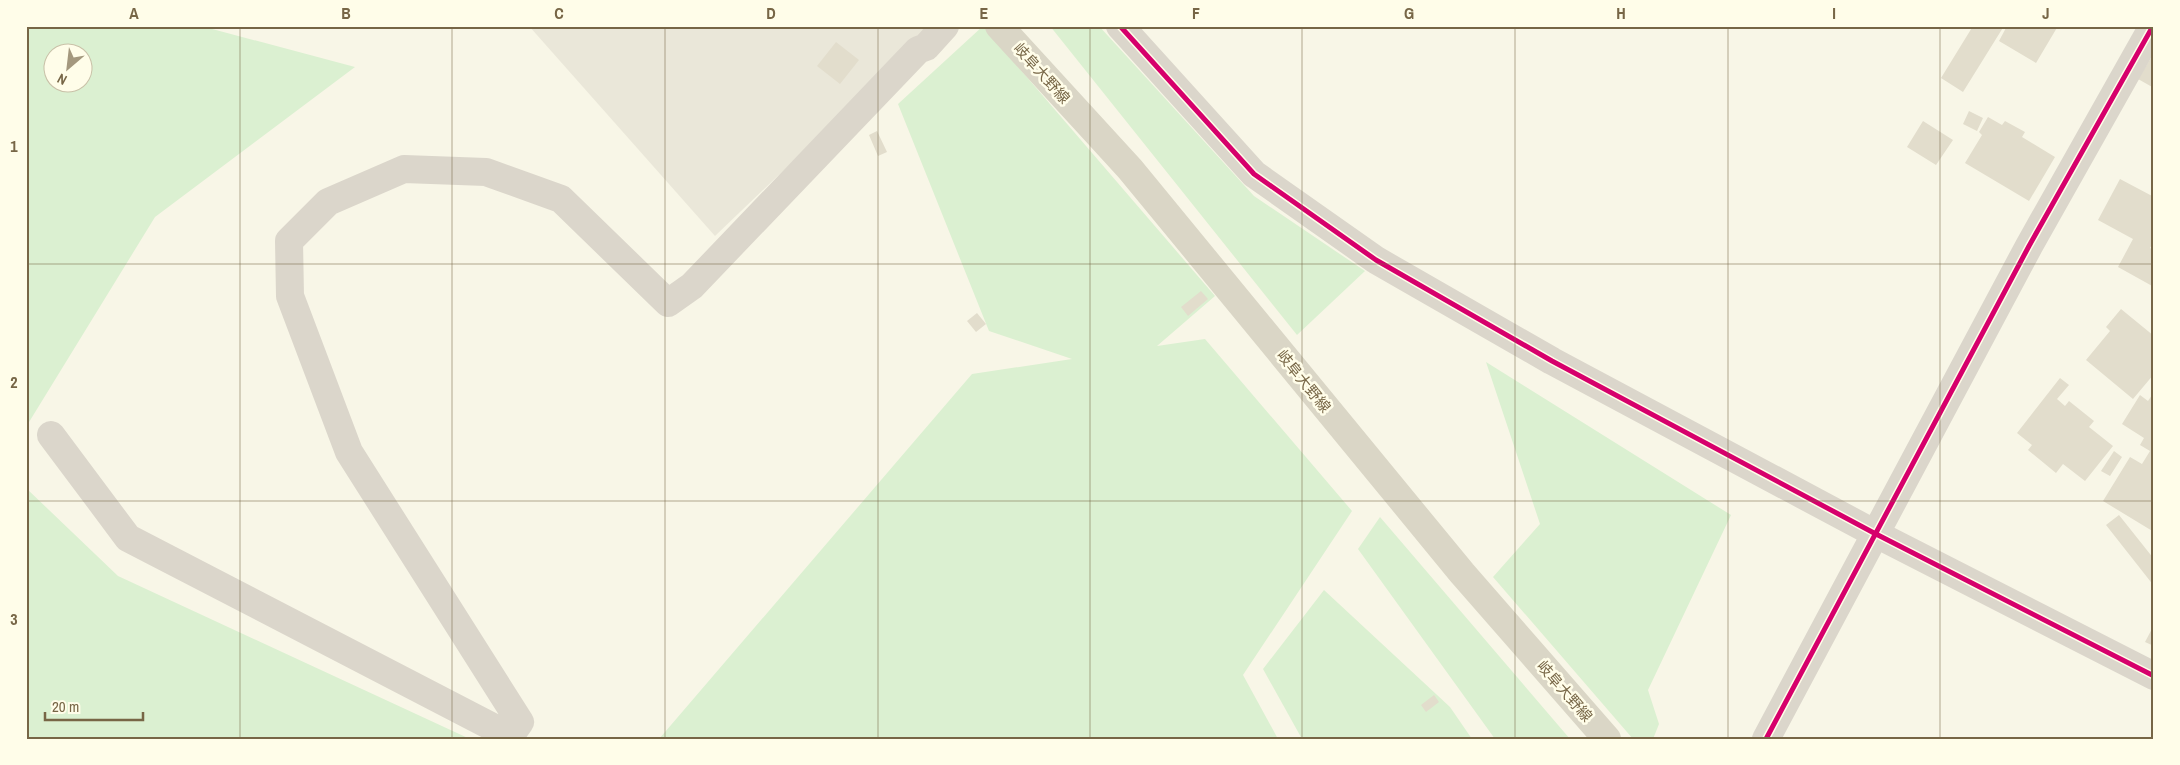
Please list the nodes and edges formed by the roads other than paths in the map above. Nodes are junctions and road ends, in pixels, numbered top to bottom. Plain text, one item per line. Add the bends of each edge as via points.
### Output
1 (945, 26) edge
2 (999, 26) edge
3 (1120, 26) edge
4 (2153, 26) edge
5 (51, 435) dead end
6 (1874, 533) junction
7 (2154, 676) edge
8 (1607, 739) edge
9 (1766, 739) edge

1 - 5 street via 926,47 918,50 692,286 668,303 561,200 486,172 404,169 328,202 288,241 290,296 349,452 520,722 510,736 128,538
2 - 8 main road, 岐阜大野線 via 1130,169 1462,573
3 - 6 street via 1254,174 1376,260 1552,362
4 - 6 street via 2029,246
6 - 7 street
6 - 9 street

